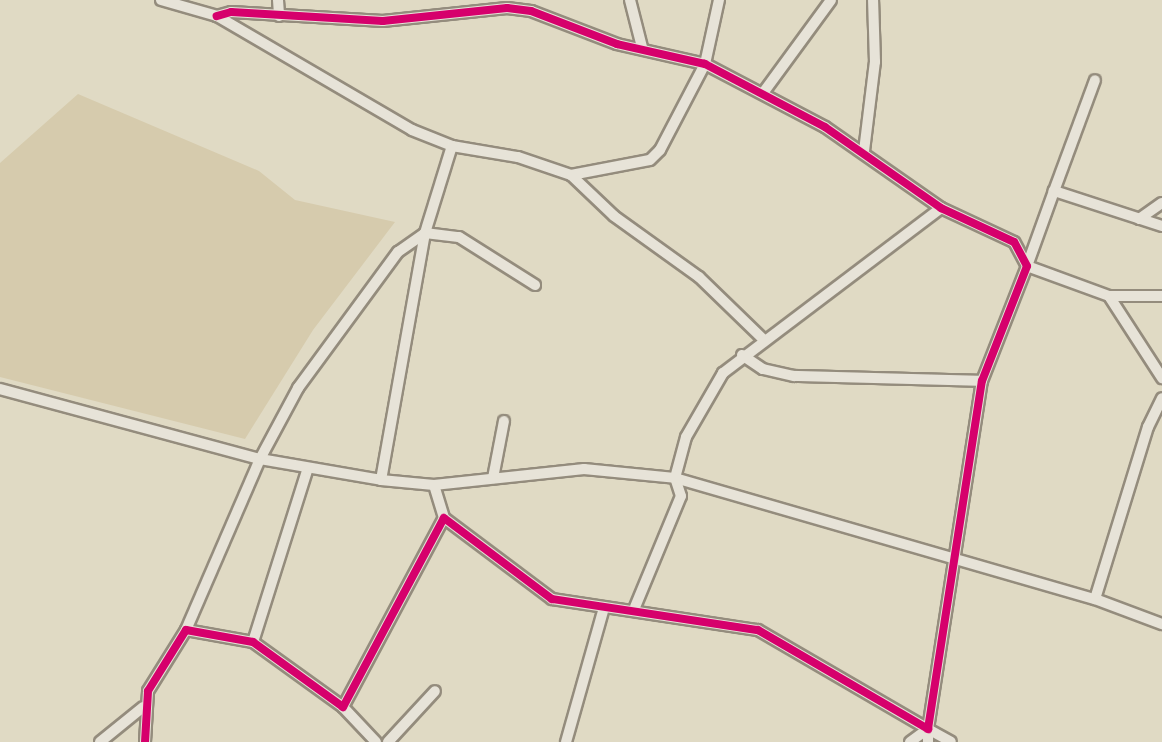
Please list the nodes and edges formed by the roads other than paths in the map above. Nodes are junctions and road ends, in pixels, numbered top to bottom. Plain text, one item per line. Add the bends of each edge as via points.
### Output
1 (161, 0) edge
2 (278, 0) edge
3 (630, 0) edge
4 (719, 0) edge
5 (831, 0) edge
6 (873, 0) edge
7 (217, 16) junction
8 (279, 16) junction
9 (642, 47) junction
10 (705, 64) junction
11 (1095, 80) dead end
12 (763, 93) junction
13 (452, 146) junction
14 (864, 152) junction
15 (571, 175) junction
16 (1054, 191) junction
17 (1162, 203) edge
18 (941, 208) junction
19 (1139, 219) junction
20 (1162, 226) edge
21 (425, 233) junction
22 (1027, 266) junction
23 (535, 285) dead end
24 (1109, 296) junction
25 (1162, 296) edge
26 (762, 338) junction
27 (742, 355) junction
28 (1162, 378) edge
29 (982, 381) junction
30 (0, 389) edge
31 (1162, 398) edge
32 (504, 421) dead end
33 (260, 459) junction
34 (308, 468) junction
35 (493, 478) junction
36 (675, 478) junction
37 (381, 480) junction
38 (434, 485) junction
39 (444, 518) junction
40 (957, 560) junction
41 (1095, 599) junction
42 (635, 607) junction
43 (604, 608) junction
44 (1162, 624) edge
45 (186, 630) junction
46 (253, 642) junction
47 (435, 691) dead end
48 (143, 707) junction
49 (343, 707) junction
50 (928, 729) junction
51 (99, 742) edge
52 (145, 742) edge
53 (376, 742) edge
54 (388, 742) edge
55 (566, 742) edge
56 (910, 742) edge
57 (928, 742) edge
58 (951, 742) edge

1 - 7 street
2 - 8 street
3 - 9 street
4 - 10 street
5 - 12 street
6 - 14 street via 875,62
7 - 8 street via 231,12
7 - 13 street via 384,117
8 - 9 street via 383,21 507,8
9 - 10 street
10 - 12 street
10 - 15 street via 650,160
11 - 16 street
12 - 14 street
13 - 15 street via 518,157
13 - 21 street
14 - 18 street
15 - 26 street via 614,216 699,277
16 - 19 street
16 - 22 street
17 - 19 street
18 - 22 street via 1014,242
18 - 26 street
19 - 20 street
21 - 23 street via 470,242
21 - 33 street via 398,252 364,296 298,388
21 - 37 street
22 - 24 street
22 - 29 street
24 - 25 street
24 - 28 street
26 - 27 street
27 - 29 street via 763,369 794,376
27 - 36 street via 707,397 686,437
29 - 40 street
30 - 33 street
31 - 41 street via 1148,427
32 - 35 street
33 - 34 street
33 - 45 street
34 - 37 street
34 - 46 street
35 - 36 street via 584,469
35 - 38 street
36 - 40 street
36 - 42 street via 681,496
37 - 38 street
38 - 39 street
39 - 43 street via 552,599
39 - 49 street
40 - 41 street
40 - 50 street
41 - 44 street
42 - 43 street
42 - 50 street via 758,630
43 - 55 street
45 - 46 street
45 - 48 street via 162,664
46 - 49 street
47 - 54 street
48 - 51 street
48 - 52 street
49 - 53 street
50 - 56 street
50 - 57 street
50 - 58 street

